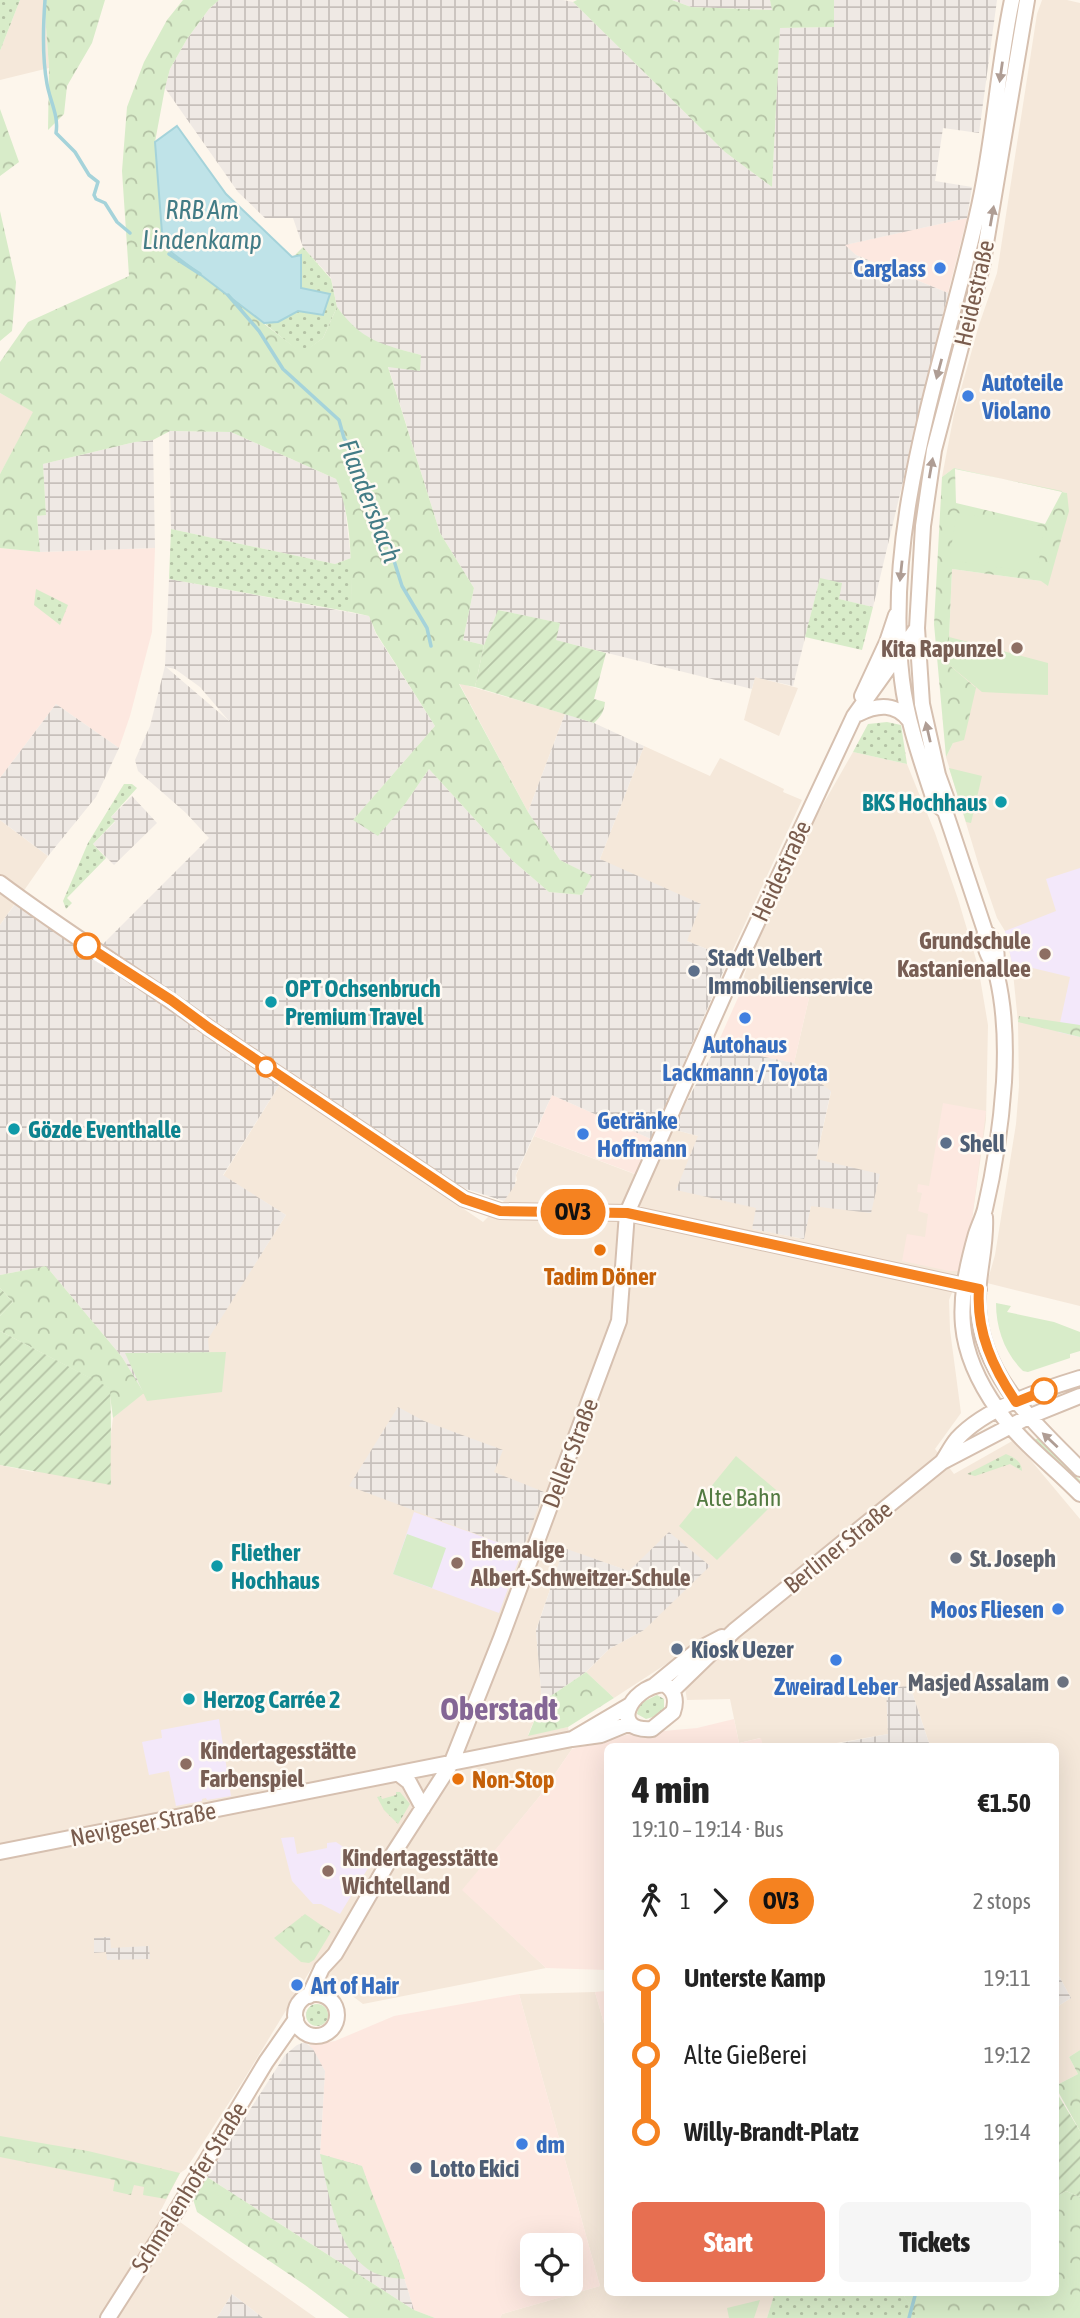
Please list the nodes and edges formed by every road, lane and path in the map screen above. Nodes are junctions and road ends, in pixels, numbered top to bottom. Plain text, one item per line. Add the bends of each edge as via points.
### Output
1 (1012, 0) edge
2 (1027, 0) edge
3 (900, 607) junction
4 (917, 628) junction
5 (900, 654) junction
6 (854, 716) junction
7 (909, 720) junction
8 (945, 811) junction
9 (0, 883) edge
10 (984, 1212) junction
11 (627, 1213) junction
12 (964, 1287) junction
13 (979, 1289) junction
14 (1080, 1378) edge
15 (1080, 1396) edge
16 (1016, 1402) junction
17 (997, 1410) junction
18 (1028, 1417) junction
19 (1010, 1427) junction
20 (942, 1462) junction
21 (1080, 1469) edge
22 (1080, 1494) edge
23 (734, 1631) junction
24 (655, 1685) junction
25 (672, 1691) junction
26 (630, 1705) junction
27 (630, 1723) junction
28 (572, 1739) junction
29 (451, 1765) junction
30 (400, 1775) junction
31 (423, 1808) junction
32 (0, 1852) edge
33 (335, 1954) junction
34 (309, 1996) junction
35 (327, 1997) junction
36 (296, 2019) junction
37 (305, 2032) junction
38 (270, 2056) junction
39 (108, 2318) edge

1 -> 3 main road, Heidestraße via 982,191 907,511
4 -> 2 main road, Heidestraße via 927,488 982,267
3 - 5 main road
3 - 6 main road
4 - 5 main road, Heidestraße
8 -> 4 main road, Heidestraße via 946,797 922,704
5 - 6 main road, Heidestraße
5 - 7 main road
6 - 7 main road via 872,707 888,706 901,710
6 - 11 main road, Heidestraße
7 - 8 main road via 935,803
8 - 10 main road via 985,931 996,947 1003,1011 999,1133
9 - 11 main road via 86,946 464,1199 500,1211
10 - 12 main road
10 - 13 main road
11 - 12 main road
11 - 29 main road, Deller Straße via 619,1321
12 - 13 main road
12 - 17 main road via 961,1314 967,1353
13 - 16 main road via 985,1344
14 - 16 main road, Berliner Straße
15 - 18 main road, Berliner Straße
16 - 17 main road, Berliner Straße
16 - 18 main road
17 - 19 main road
17 - 20 main road, Berliner Straße via 957,1439
18 - 19 main road, Berliner Straße
21 -> 18 main road
19 - 20 main road, Berliner Straße
19 - 22 main road
20 - 23 main road, Berliner Straße
23 - 24 main road, Berliner Straße via 699,1649
23 - 25 main road, Berliner Straße
24 - 25 main road via 663,1684
24 - 26 main road via 639,1693
25 - 27 main road via 675,1706 669,1717 652,1729
26 - 27 main road
26 - 28 main road
27 - 28 main road, Nevigeser Straße via 601,1735
28 - 29 main road, Nevigeser Straße
29 - 30 main road, Nevigeser Straße
29 - 31 main road
30 - 31 main road
30 - 32 main road, Nevigeser Straße
31 - 33 main road
33 - 34 main road via 322,1968
33 - 35 main road
34 - 35 main road
34 - 36 main road via 297,2007
35 - 37 main road via 337,2012 332,2028 318,2035
36 - 37 main road
36 - 38 main road, Schmalenhofer Straße
37 - 38 main road, Schmalenhofer Straße
38 - 39 main road, Schmalenhofer Straße

